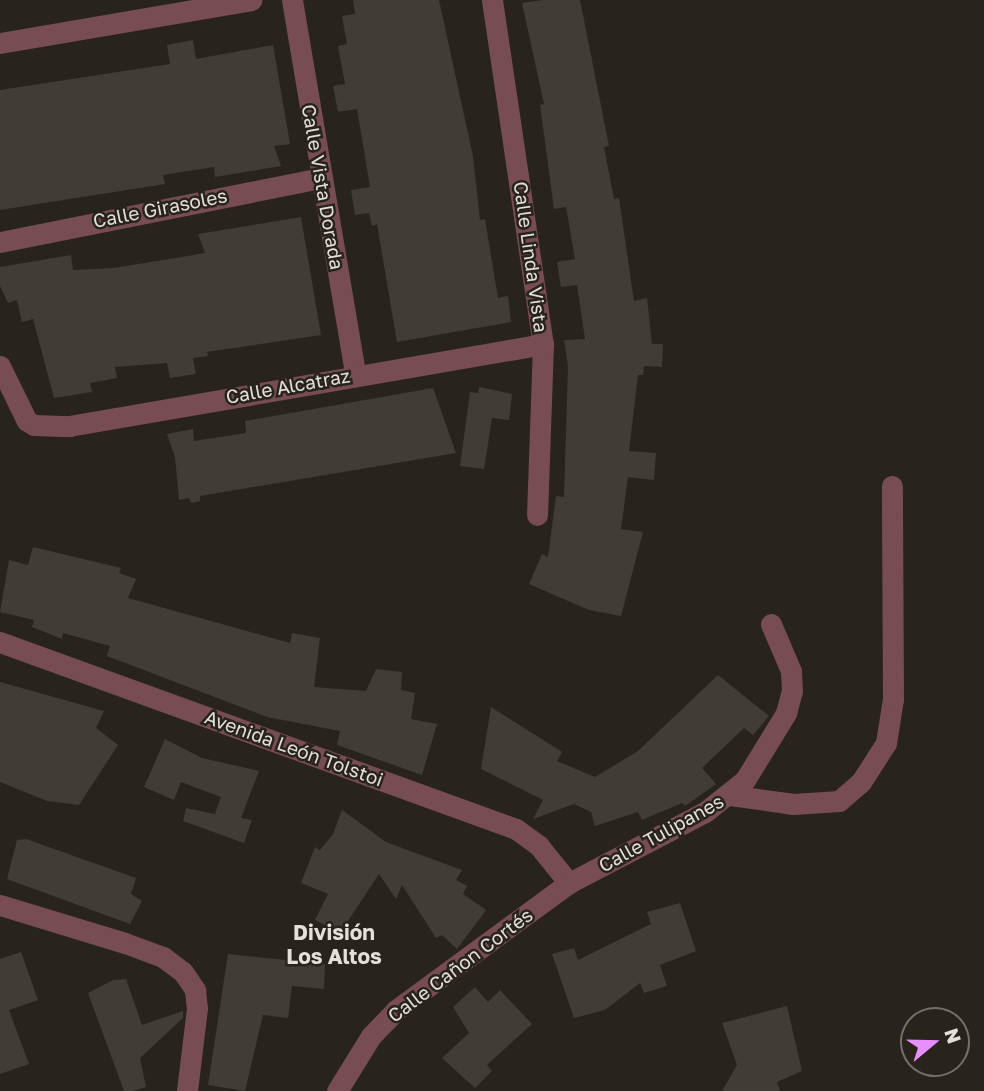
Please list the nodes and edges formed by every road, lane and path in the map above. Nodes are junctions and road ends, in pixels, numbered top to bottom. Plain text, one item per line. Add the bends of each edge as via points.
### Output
1 (251, 0) edge
2 (292, 0) edge
3 (492, 0) edge
4 (0, 43) edge
5 (321, 178) junction
6 (0, 242) edge
7 (543, 344) junction
8 (0, 366) edge
9 (355, 374) junction
10 (892, 486) dead end
11 (537, 515) dead end
12 (771, 624) dead end
13 (0, 642) edge
14 (730, 795) junction
15 (569, 883) junction
16 (0, 905) edge
17 (187, 1091) edge
18 (337, 1091) edge

1 - 4 street
2 - 5 street, Calle Vista Dorada
3 - 7 street, Calle Linda Vista
5 - 6 street, Calle Girasoles
5 - 9 street, Calle Vista Dorada
7 - 9 street, Calle Alcatraz
7 - 11 street, Calle Linda Vista
8 - 9 street, Calle Alcatraz via 20,413 34,425 69,426
10 - 14 street via 893,699 886,743 861,782 839,801 793,804
12 - 14 street, Calle Tulipanes via 791,671 792,691 779,724 745,780
13 - 15 street, Avenida León Tolstoi via 516,829 539,846
14 - 15 street, Calle Tulipanes
15 - 18 street, Calle Cañon Cortés via 396,1010 371,1035
16 - 17 street via 125,943 163,957 183,972 195,990 197,1008

